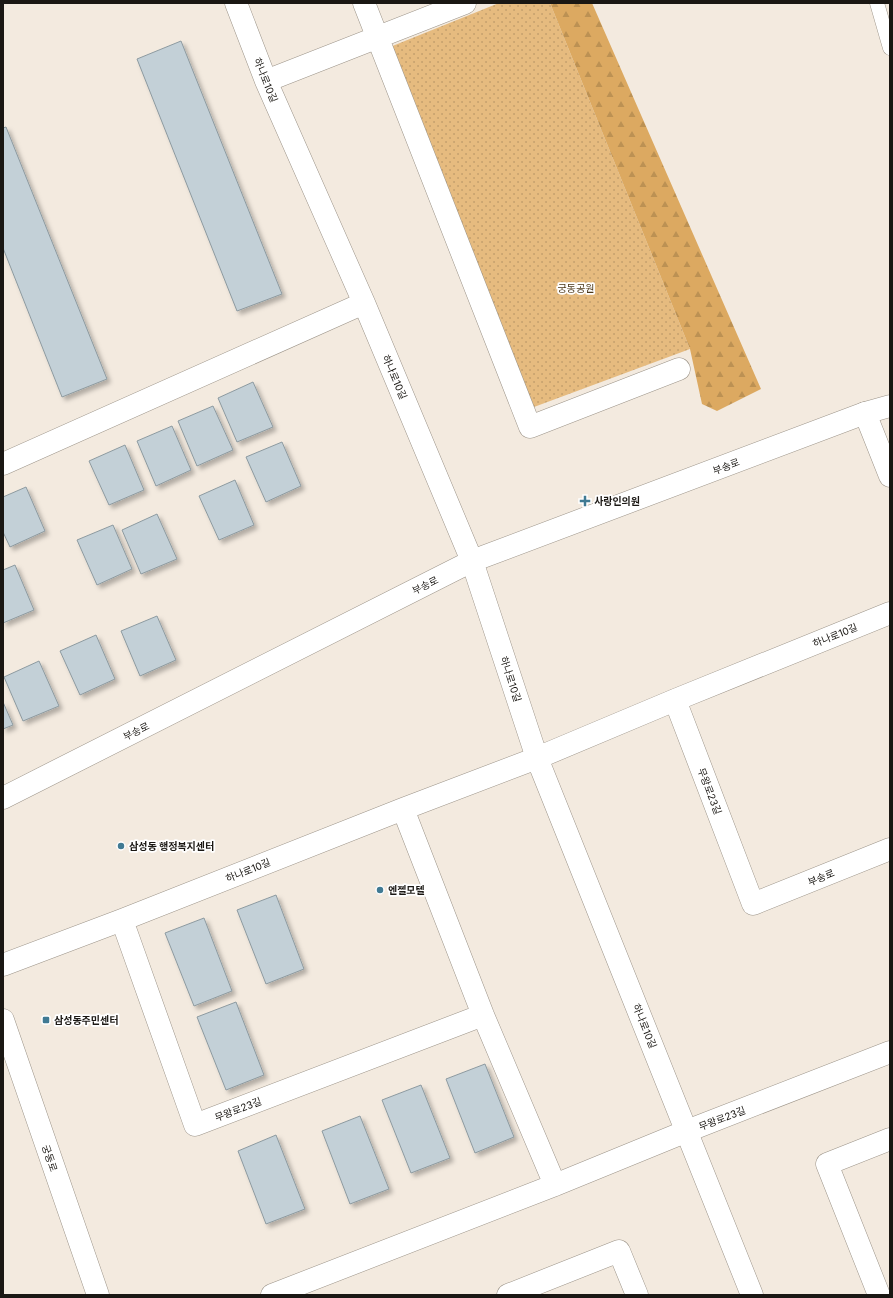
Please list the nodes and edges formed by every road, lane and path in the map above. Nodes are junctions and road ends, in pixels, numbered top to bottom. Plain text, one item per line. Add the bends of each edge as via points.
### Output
1 (236, 3) edge
2 (364, 3) edge
3 (465, 3) edge
4 (877, 3) edge
5 (377, 37) junction
6 (890, 48) edge
7 (266, 81) junction
8 (364, 303) junction
9 (679, 369) dead end
10 (890, 406) edge
11 (865, 413) junction
12 (3, 464) edge
13 (890, 476) edge
14 (472, 561) junction
15 (890, 613) edge
16 (675, 700) junction
17 (537, 758) junction
18 (3, 798) edge
19 (403, 809) junction
20 (890, 849) edge
21 (752, 904) joint
22 (122, 920) junction
23 (3, 965) edge
24 (483, 1015) junction
25 (3, 1020) edge
26 (890, 1052) edge
27 (687, 1132) junction
28 (890, 1139) edge
29 (555, 1185) junction
30 (319, 1287) edge
31 (890, 1294) edge
32 (98, 1295) edge
33 (272, 1295) edge
34 (508, 1295) edge
35 (637, 1295) edge
36 (752, 1295) edge
37 (879, 1295) edge
38 (886, 1295) edge

1 - 7 street, 하나로10길
2 - 5 street
3 - 5 street
4 - 6 lane
5 - 7 street
5 - 9 street via 530,427
7 - 8 street, 하나로10길
8 - 12 street
8 - 14 street, 하나로10길
10 - 11 street, 부송로
11 - 13 street
11 - 14 street, 부송로
14 - 17 street, 하나로10길
14 - 18 street, 부송로
15 - 16 street, 하나로10길
16 - 17 street, 하나로10길
16 - 21 street, 무왕로23길
17 - 19 street, 하나로10길
17 - 27 street, 하나로10길
19 - 22 street, 하나로10길
19 - 24 street
20 - 21 street, 부송로
22 - 23 street, 하나로10길
22 - 24 street, 무왕로23길 via 196,1125
24 - 29 street
25 - 32 street, 궁동로
26 - 27 street, 무왕로23길
27 - 29 street, 무왕로23길
27 - 36 street, 하나로10길
28 - 37 street via 827,1164
29 - 30 street, 무왕로23길
30 - 33 street, 무왕로23길
31 - 38 street
34 - 35 street via 619,1251

